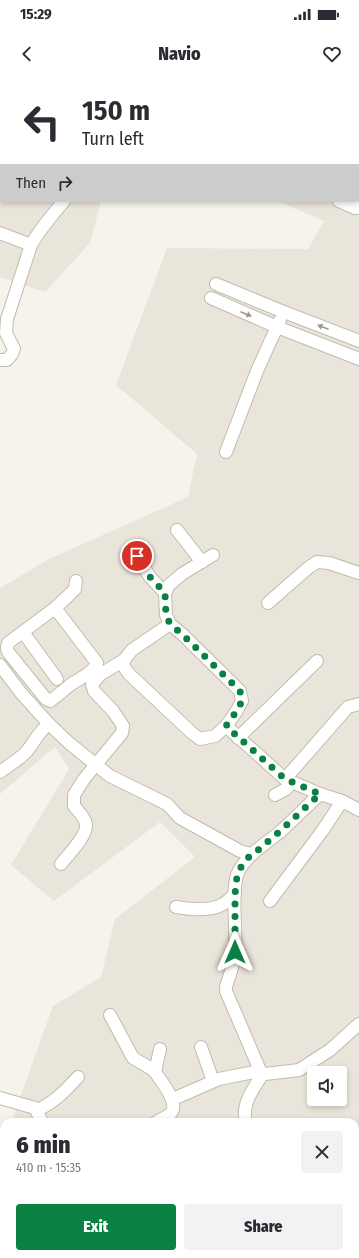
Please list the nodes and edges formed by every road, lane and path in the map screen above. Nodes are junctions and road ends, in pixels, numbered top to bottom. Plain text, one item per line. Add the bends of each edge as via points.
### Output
1 (63, 202) edge
2 (340, 202) edge
3 (359, 208) edge
4 (0, 233) edge
5 (31, 246) junction
6 (216, 284) dead end
7 (210, 298) dead end
8 (284, 312) junction
9 (277, 327) junction
10 (359, 341) edge
11 (359, 359) edge
12 (0, 360) edge
13 (226, 452) dead end
14 (176, 530) dead end
15 (213, 555) dead end
16 (137, 556) dead end
17 (202, 562) junction
18 (359, 573) edge
19 (76, 581) dead end
20 (165, 593) junction
21 (268, 603) dead end
22 (55, 608) junction
23 (170, 624) junction
24 (23, 632) junction
25 (124, 660) junction
26 (317, 661) dead end
27 (0, 665) edge
28 (56, 679) dead end
29 (87, 681) junction
30 (359, 704) edge
31 (50, 724) junction
32 (226, 726) junction
33 (238, 738) junction
34 (95, 765) junction
35 (0, 772) edge
36 (288, 780) junction
37 (320, 794) junction
38 (275, 795) dead end
39 (342, 801) junction
40 (359, 810) edge
41 (251, 854) junction
42 (61, 864) dead end
43 (235, 894) junction
44 (270, 901) dead end
45 (176, 907) dead end
46 (110, 1015) dead end
47 (359, 1024) edge
48 (201, 1047) dead end
49 (160, 1049) dead end
50 (156, 1072) junction
51 (260, 1073) junction
52 (78, 1077) dead end
53 (213, 1081) junction
54 (0, 1098) edge
55 (172, 1099) junction
56 (36, 1110) junction
57 (40, 1118) edge
58 (163, 1118) edge
59 (245, 1118) edge

1 - 5 street
2 - 3 street
4 - 5 street
5 - 12 street via 7,319 6,333 14,349 7,360
6 - 8 street
7 -> 9 street
8 - 9 street
10 -> 8 street
9 - 11 street
9 - 13 street
14 - 17 street
15 - 17 street
16 - 20 street via 150,577
17 - 20 street via 169,585
18 - 21 street via 329,563 317,562
19 - 22 street via 75,589
20 - 23 street via 166,615
22 - 24 street
22 - 29 street via 97,663
23 - 25 street via 132,650
23 - 32 street via 240,691 242,701
24 - 28 street
24 - 29 street via 8,643 8,652 46,699 50,701
25 - 29 street
25 - 32 street via 124,667 129,674 200,739 215,736
26 - 33 street
27 - 31 street via 21,693
29 - 34 street via 123,726 122,733
30 - 36 street via 348,707
31 - 34 street
31 - 35 street via 40,732 24,755
32 - 33 street
33 - 36 street
34 - 41 street via 114,779 167,804 180,818 240,851
34 - 42 street via 74,795 74,806 86,823 86,831
36 - 37 street
36 - 38 street via 286,789
37 - 39 street
37 - 41 street
39 - 40 street
39 - 44 street
41 - 43 street via 237,876
43 - 45 street via 222,905 210,908 191,910
43 - 51 street via 235,952 226,991
46 - 50 street via 133,1058
47 - 51 street via 330,1050 299,1070
48 - 53 street
49 - 50 street
50 - 55 street
51 - 53 street
51 - 59 street via 246,1105
52 - 56 street via 62,1094
53 - 55 street
54 - 56 street
55 - 58 street via 173,1111
56 - 57 street

